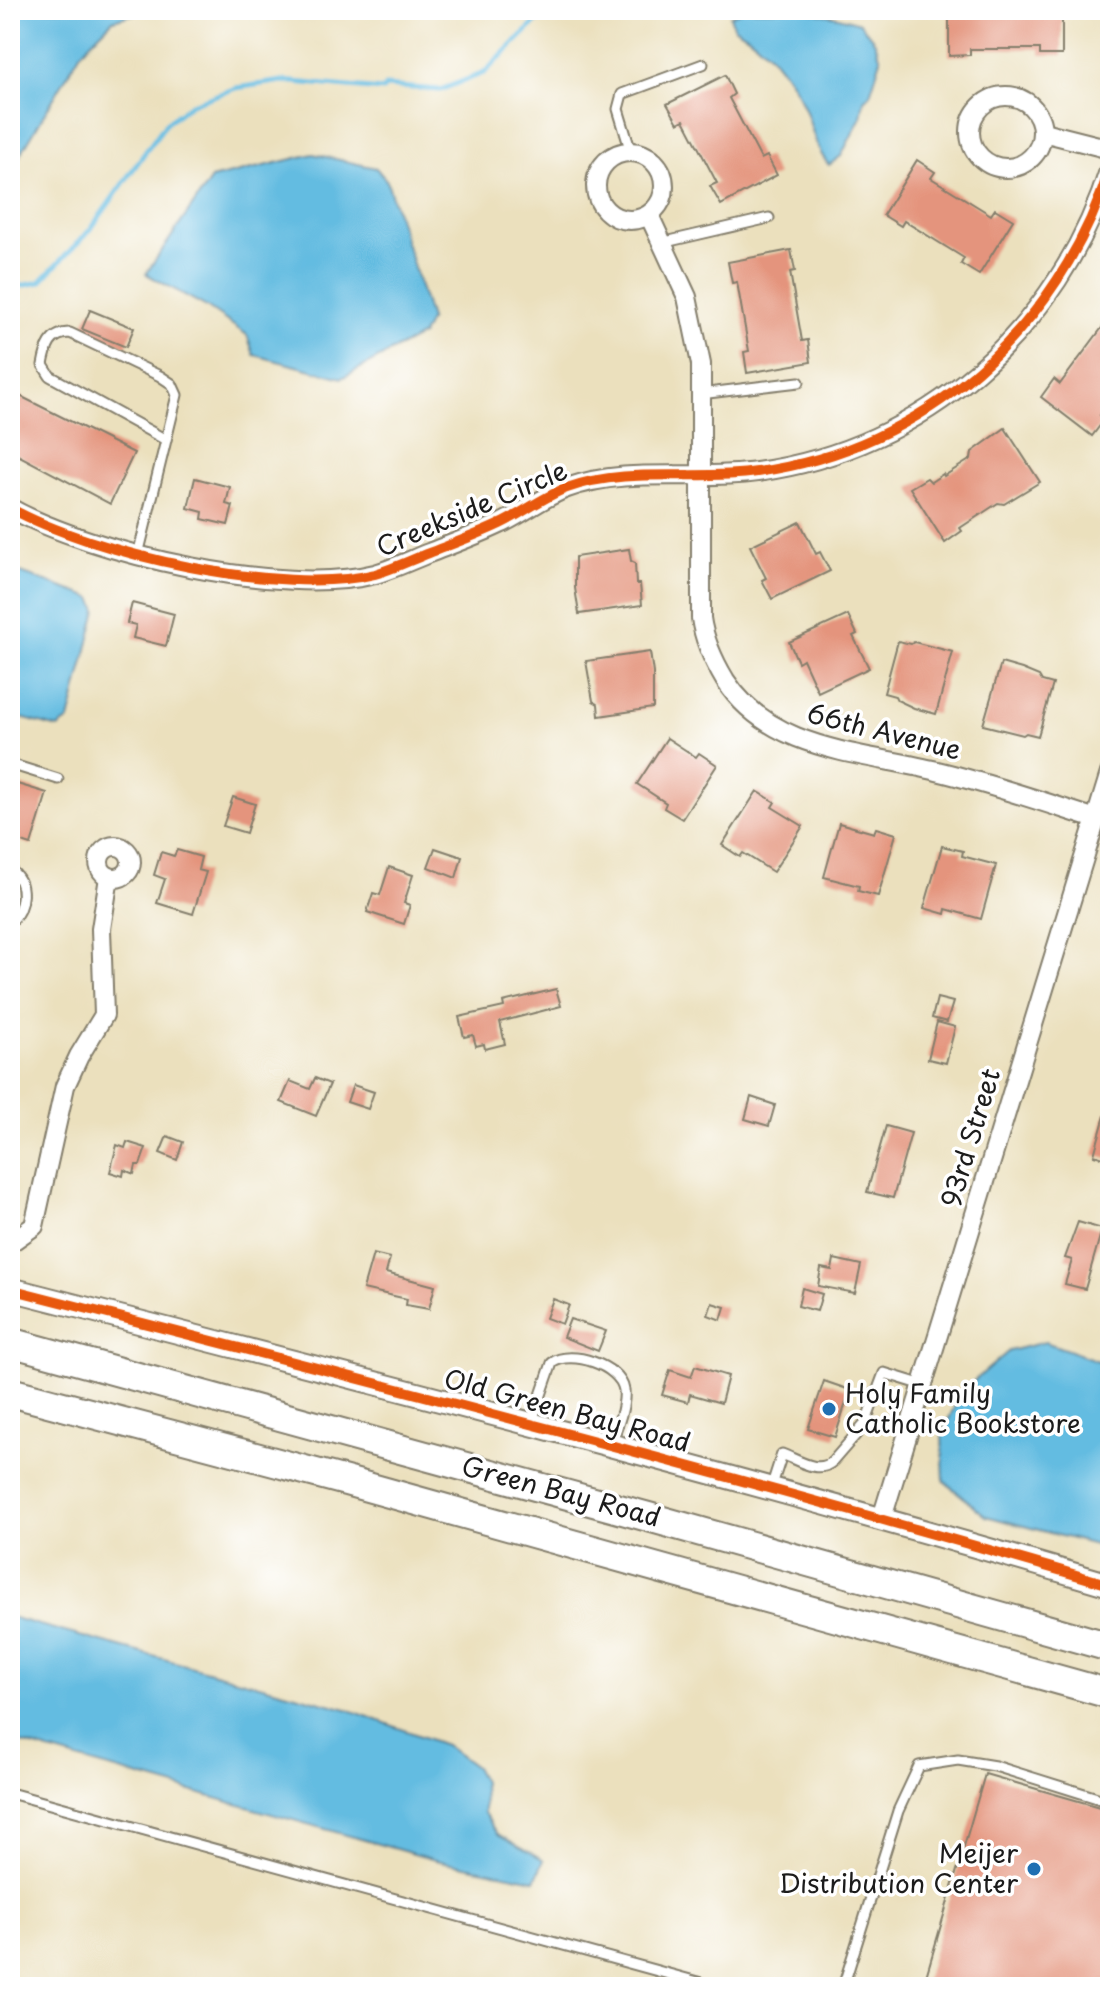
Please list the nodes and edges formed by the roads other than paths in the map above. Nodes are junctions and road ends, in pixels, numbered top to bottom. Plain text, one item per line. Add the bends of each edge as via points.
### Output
1 (703, 64) dead end
2 (1043, 132) junction
3 (1110, 149) edge
4 (631, 152) junction
5 (1110, 168) edge
6 (649, 215) junction
7 (769, 218) dead end
8 (661, 243) junction
9 (799, 382) dead end
10 (700, 394) junction
11 (166, 440) junction
12 (700, 475) junction
13 (10, 508) edge
14 (138, 555) junction
15 (10, 764) edge
16 (1110, 773) edge
17 (58, 779) dead end
18 (1096, 819) junction
19 (10, 870) edge
20 (109, 877) dead end
21 (10, 923) edge
22 (10, 1243) edge
23 (10, 1289) edge
24 (10, 1342) edge
25 (923, 1385) junction
26 (10, 1392) edge
27 (531, 1424) junction
28 (611, 1445) junction
29 (771, 1488) junction
30 (882, 1518) junction
31 (1110, 1585) edge
32 (1110, 1647) edge
33 (1110, 1694) edge
34 (10, 1793) edge
35 (1110, 1802) edge
36 (716, 1987) edge
37 (843, 1987) edge

1 - 4 lane via 622,94 618,109
2 - 2 street via 1025,101 1001,96 979,107 970,140 991,166 1014,168 1033,156
2 - 3 street
4 - 6 street via 651,159 663,176 663,198
4 - 6 street via 602,166 599,200 615,217
5 - 12 street, Creekside Circle via 1092,220 1065,271 1020,330 968,381 893,429 853,447 756,473
6 - 8 street, 66th Avenue
7 - 8 lane
8 - 10 street, 66th Avenue via 687,297 701,364
9 - 10 lane
10 - 12 street, 66th Avenue
11 - 11 lane via 177,395 172,384 70,333 53,337 43,365 50,376
11 - 14 lane
12 - 14 street, Creekside Circle via 625,476 567,488 499,525 378,573 335,581 252,577
12 - 18 street, 66th Avenue via 703,633 737,698 779,731 803,741 941,772
13 - 14 street, Creekside Circle
15 - 17 lane
16 - 18 street, 93rd Street
18 - 25 street, 93rd Street
19 - 21 lane via 23,885
20 - 22 street via 101,929 104,1015 65,1086 34,1226
23 - 27 street, Old Green Bay Road
24 - 32 main road, Green Bay Road
25 - 29 lane via 884,1373 865,1424 833,1461 820,1468 782,1454
25 - 30 street, 93rd Street
26 - 33 main road, Green Bay Road
27 - 28 street, Old Green Bay Road
27 - 28 lane via 552,1363 576,1357 610,1370 622,1382 624,1398
28 - 29 street, Old Green Bay Road
29 - 30 street, Old Green Bay Road
30 - 31 street, Old Green Bay Road
34 - 36 lane
35 - 37 lane via 995,1766 958,1760 919,1766 898,1811

